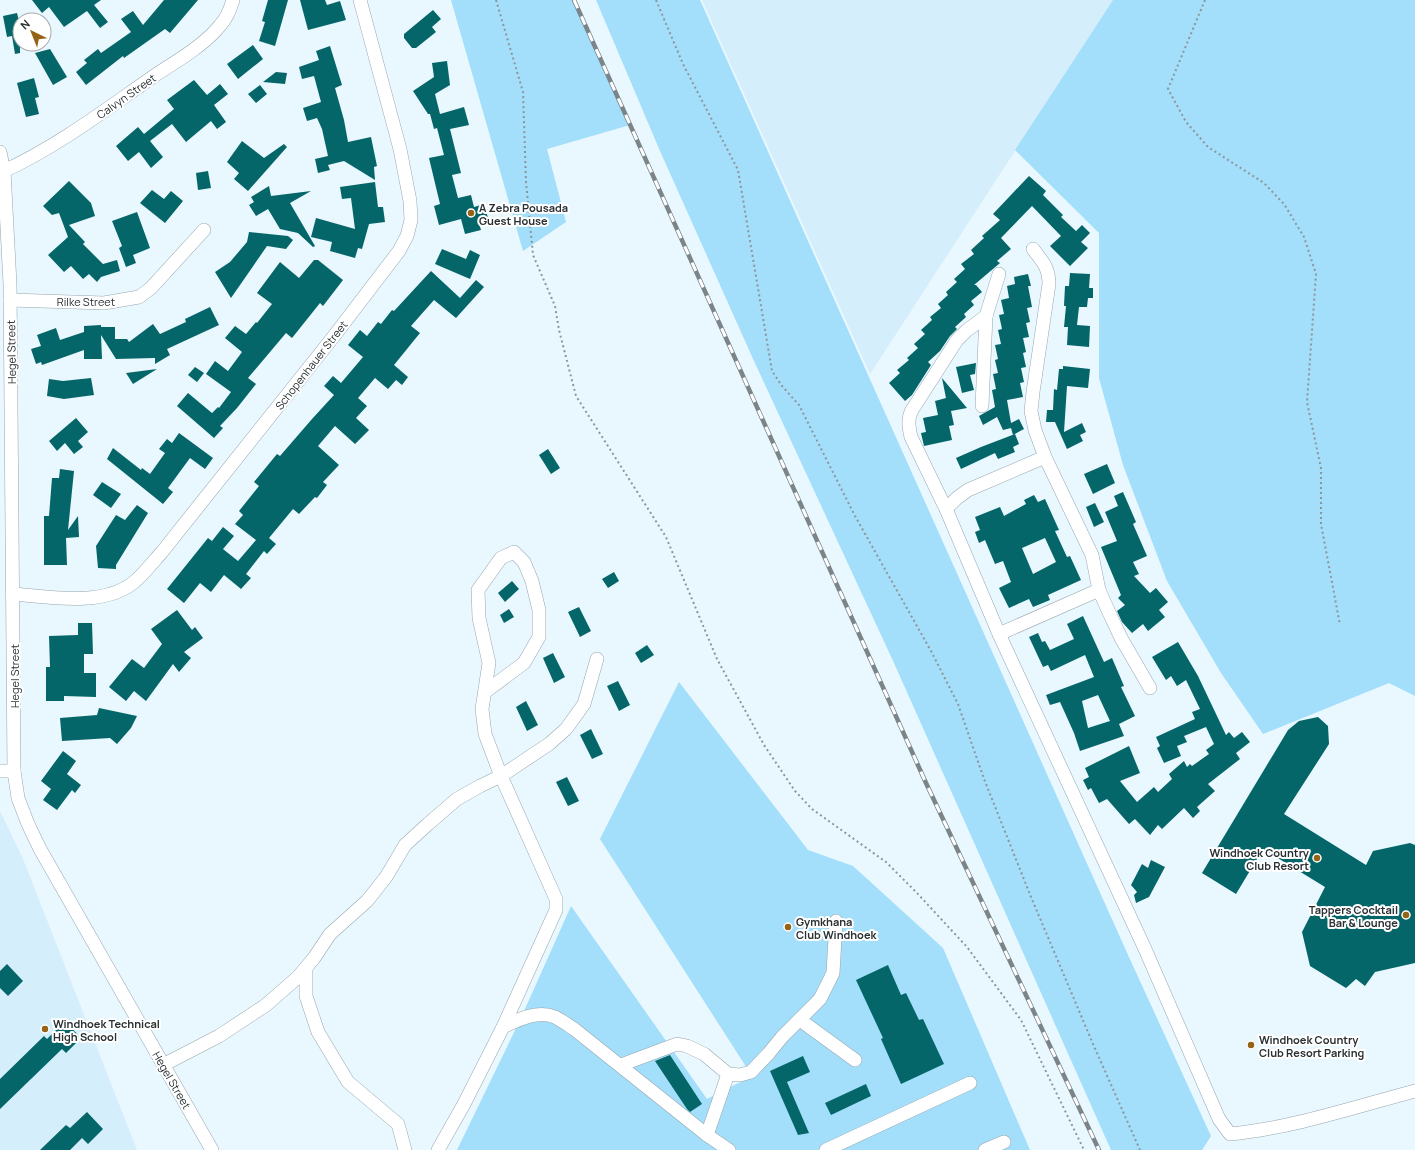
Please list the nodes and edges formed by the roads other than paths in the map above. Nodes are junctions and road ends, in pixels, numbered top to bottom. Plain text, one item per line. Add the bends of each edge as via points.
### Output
1 (233, 0) edge
2 (360, 0) edge
3 (0, 152) edge
4 (2, 170) edge
5 (204, 230) dead end
6 (1033, 249) dead end
7 (999, 274) dead end
8 (10, 300) junction
9 (986, 316) junction
10 (982, 406) dead end
11 (1045, 457) junction
12 (946, 509) junction
13 (1099, 590) junction
14 (13, 594) junction
15 (1000, 634) junction
16 (597, 659) dead end
17 (1150, 688) dead end
18 (485, 692) junction
19 (0, 771) edge
20 (14, 771) junction
21 (501, 776) junction
22 (836, 921) dead end
23 (306, 969) junction
24 (800, 1020) junction
25 (503, 1027) junction
26 (855, 1060) dead end
27 (163, 1065) junction
28 (621, 1065) junction
29 (728, 1074) junction
30 (970, 1083) dead end
31 (1415, 1091) edge
32 (707, 1134) junction
33 (1004, 1142) dead end
34 (441, 1148) edge
35 (212, 1150) edge
36 (405, 1150) edge
37 (729, 1150) edge
38 (826, 1150) edge
39 (984, 1150) edge

1 - 4 street, Calvyn Street via 228,15 216,30 199,44 44,151
2 - 14 street, Schopenhauer Street via 400,149 410,201 411,220 399,252 167,546 132,584 113,594 83,599
3 - 4 street, Hegel Street
4 - 8 street, Hegel Street via 9,242
5 - 8 street, Rilke Street via 139,298 104,303
6 - 11 street via 1049,273 1031,411
7 - 9 street
8 - 14 street, Hegel Street
9 - 10 street
9 - 12 street via 957,340 910,414 908,422 911,437
11 - 12 street via 968,490
11 - 13 street via 1092,555
12 - 15 street
13 - 15 street
13 - 17 street via 1121,638
14 - 20 street, Hegel Street
15 - 31 street via 1145,949 1218,1119 1230,1134 1253,1132 1322,1116
16 - 21 street via 584,704 566,729 549,744
18 - 18 street via 489,663 479,618 478,590 501,558 514,552 524,562 532,581 539,610 539,637 524,663
18 - 21 street via 482,708 485,734
19 - 20 street
20 - 27 street, Hegel Street via 18,798 40,849
21 - 23 street via 458,800 405,845 386,877 367,901 330,934
21 - 25 street via 556,899 556,910
22 - 24 street via 833,973 820,999
23 - 27 street via 266,1004 219,1036
23 - 36 street via 306,996 318,1032 348,1082 398,1124
24 - 26 street
24 - 29 street via 751,1072 740,1075
25 - 28 street via 521,1018 544,1014 555,1017
25 - 34 street
27 - 35 street, Hegel Street
28 - 29 street via 677,1044 704,1054
28 - 32 street
29 - 32 street
30 - 38 street
32 - 37 street
33 - 39 street

